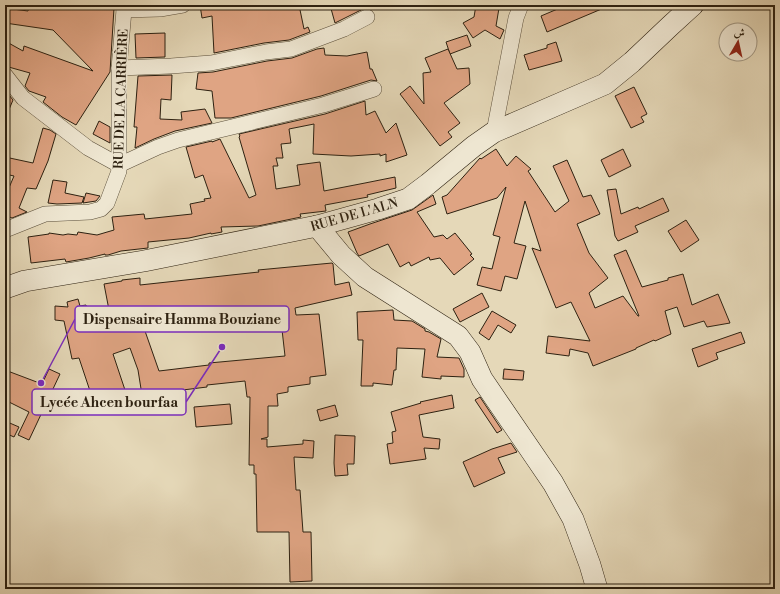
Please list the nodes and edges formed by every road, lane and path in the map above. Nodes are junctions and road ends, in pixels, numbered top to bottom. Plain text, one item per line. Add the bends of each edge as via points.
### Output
1 (183, 5) edge
2 (522, 5) edge
3 (693, 5) edge
4 (124, 7) edge
5 (367, 17) dead end
6 (119, 68) junction
7 (5, 75) edge
8 (374, 89) dead end
9 (494, 132) junction
10 (119, 165) junction
11 (317, 226) junction
12 (5, 230) edge
13 (5, 288) edge
14 (597, 589) edge

1 - 4 street via 160,9
2 - 9 street via 516,18
3 - 9 main road, RUE DE L'ALN via 605,84
4 - 6 street, RUE DE LA CARRIÈRE
5 - 6 street via 344,30 291,49 211,63
6 - 10 street, RUE DE LA CARRIÈRE
7 - 10 street via 23,98 88,148
8 - 10 street via 323,105 178,140
9 - 11 main road, RUE DE L'ALN via 408,198
10 - 12 street, RUE DE LA CARRIÈRE via 107,203 101,209 90,212 45,214
11 - 13 main road, RUE DE L'ALN via 144,261 25,281
11 - 14 main road via 340,255 365,277 458,336 470,352 482,378 556,489 572,519

